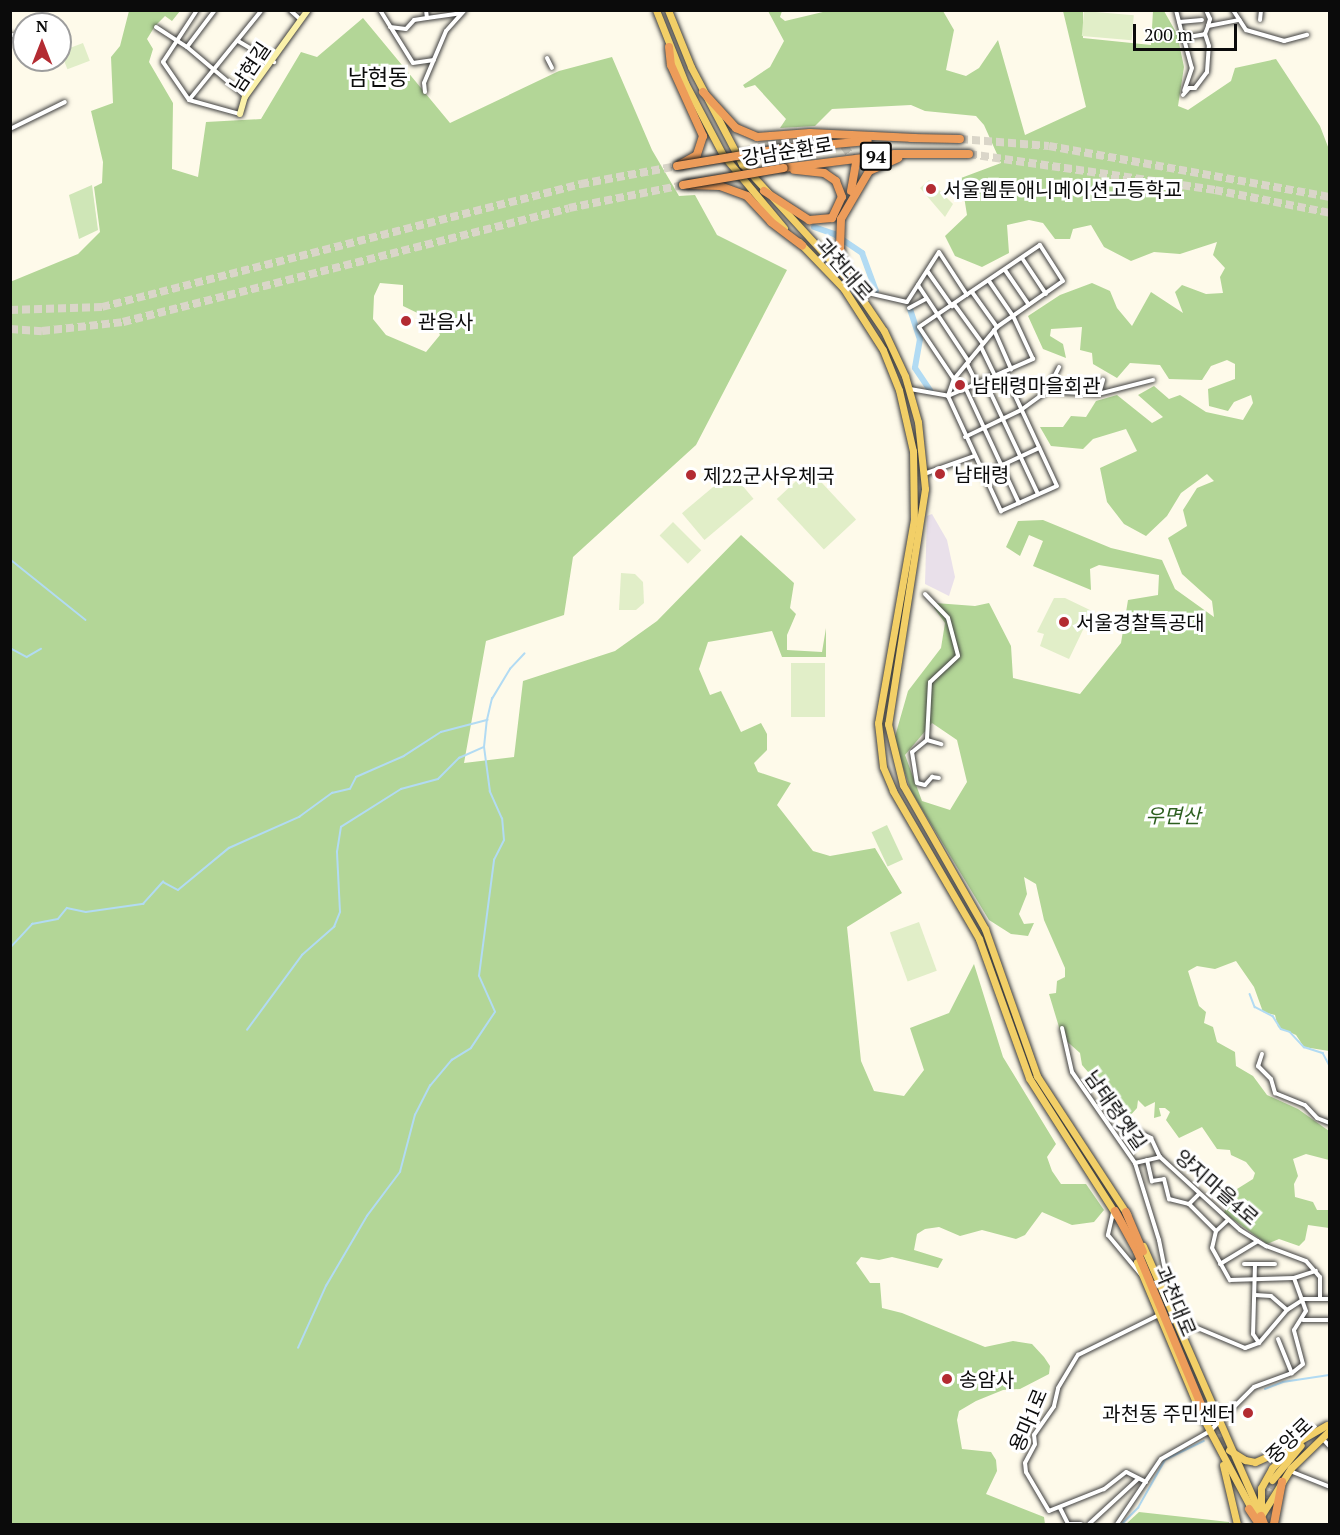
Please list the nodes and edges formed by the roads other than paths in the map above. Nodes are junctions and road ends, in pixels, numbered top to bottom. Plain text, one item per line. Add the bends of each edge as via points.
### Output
1 (197, 10) edge
2 (215, 10) edge
3 (262, 10) edge
4 (290, 10) edge
5 (308, 10) edge
6 (380, 10) edge
7 (426, 10) edge
8 (656, 10) edge
9 (668, 10) edge
10 (1176, 10) edge
11 (1206, 10) edge
12 (1233, 10) edge
13 (1261, 10) edge
14 (463, 12) edge
15 (427, 18) junction
16 (300, 19) junction
17 (1202, 20) dead end
18 (1239, 20) junction
19 (1260, 20) dead end
20 (1179, 22) junction
21 (1208, 26) junction
22 (156, 27) dead end
23 (390, 27) dead end
24 (1205, 34) junction
25 (1307, 35) dead end
26 (1184, 38) junction
27 (176, 40) junction
28 (680, 40) junction
29 (238, 41) junction
30 (669, 46) junction
31 (187, 47) junction
32 (547, 58) dead end
33 (435, 60) junction
34 (274, 62) junction
35 (552, 68) dead end
36 (214, 69) junction
37 (425, 92) dead end
38 (704, 92) junction
39 (245, 96) junction
40 (189, 100) junction
41 (65, 102) dead end
42 (240, 114) joint
43 (10, 129) edge
44 (819, 138) tunnel mouth
45 (915, 138) junction
46 (960, 140) tunnel mouth
47 (779, 149) junction
48 (919, 154) junction
49 (969, 154) tunnel mouth
50 (856, 163) dead end
51 (784, 168) junction
52 (764, 191) junction
53 (841, 219) junction
54 (802, 245) junction
55 (1022, 258) junction
56 (1005, 270) junction
57 (928, 272) junction
58 (989, 281) junction
59 (917, 284) junction
60 (852, 285) junction
61 (844, 289) junction
62 (970, 293) junction
63 (1046, 294) junction
64 (926, 299) junction
65 (953, 305) junction
66 (1029, 305) junction
67 (909, 308) dead end
68 (938, 316) junction
69 (1013, 316) junction
70 (996, 328) junction
71 (982, 346) junction
72 (968, 363) junction
73 (1059, 367) dead end
74 (1011, 369) junction
75 (1004, 372) junction
76 (995, 376) junction
77 (954, 379) junction
78 (1103, 380) dead end
79 (1153, 380) dead end
80 (985, 381) junction
81 (1026, 383) dead end
82 (977, 384) junction
83 (909, 389) junction
84 (966, 389) junction
85 (899, 390) junction
86 (1011, 390) junction
87 (1047, 392) junction
88 (1098, 394) junction
89 (948, 396) junction
90 (1021, 410) junction
91 (1003, 419) junction
92 (984, 428) junction
93 (965, 437) junction
94 (1039, 448) junction
95 (974, 456) junction
96 (1021, 456) junction
97 (1002, 465) junction
98 (924, 474) junction
99 (983, 474) junction
100 (1038, 494) junction
101 (1019, 503) junction
102 (902, 583) junction
103 (912, 585) junction
104 (925, 594) dead end
105 (945, 614) junction
106 (951, 615) dead end
107 (927, 740) junction
108 (942, 744) dead end
109 (939, 778) dead end
110 (1062, 1028) dead end
111 (1262, 1054) dead end
112 (1329, 1123) edge
113 (1136, 1131) dead end
114 (1160, 1157) junction
115 (1147, 1160) junction
116 (1135, 1162) junction
117 (1199, 1194) junction
118 (1189, 1204) junction
119 (1114, 1211) junction
120 (1126, 1212) junction
121 (1228, 1220) junction
122 (1216, 1231) junction
123 (1258, 1241) junction
124 (1220, 1264) junction
125 (1244, 1264) dead end
126 (1255, 1264) junction
127 (1275, 1264) dead end
128 (1317, 1271) junction
129 (1143, 1278) junction
130 (1255, 1278) junction
131 (1294, 1278) junction
132 (1255, 1295) junction
133 (1320, 1297) junction
134 (1304, 1299) junction
135 (1329, 1299) edge
136 (1287, 1310) junction
137 (1172, 1313) junction
138 (1157, 1316) junction
139 (1303, 1320) junction
140 (1329, 1320) edge
141 (1175, 1321) junction
142 (1278, 1339) dead end
143 (1259, 1343) junction
144 (1292, 1373) junction
145 (1218, 1423) junction
146 (1327, 1430) edge
147 (1210, 1431) junction
148 (1299, 1441) junction
149 (1329, 1447) edge
150 (1229, 1450) junction
151 (1223, 1457) junction
152 (1289, 1471) junction
153 (1138, 1479) junction
154 (1146, 1482) junction
155 (1275, 1482) junction
156 (1329, 1486) edge
157 (1060, 1508) junction
158 (1249, 1509) joint
159 (1260, 1523) edge
160 (1081, 1524) edge
161 (1089, 1524) edge
162 (1117, 1524) edge
163 (1237, 1524) edge
164 (1251, 1524) edge
165 (1274, 1524) edge

1 - 27 street
2 - 31 street
3 - 29 street
4 - 16 street
5 - 16 street, 남현길
6 - 33 street via 412,63
7 - 15 street
8 - 30 main road, 과천대로
9 - 28 main road, 과천대로
10 - 20 street
11 - 21 street
12 - 18 street
13 - 19 street
14 - 15 street
14 - 33 street via 446,31
15 - 23 street via 414,20 406,29
16 - 34 street, 남현길
17 - 20 street
18 - 21 street
18 - 25 street via 1246,30 1284,41
20 - 26 street
21 - 24 street
22 - 27 street
24 - 26 street
24 - 26 street via 1209,45 1207,72 1195,88 1189,88 1183,95 1192,68
27 - 31 street
27 - 40 street via 163,62
28 - 30 main road
28 - 38 main road, 과천대로
29 - 34 street
29 - 36 street
30 - 47 highway, 강남순환로 / 94, bridge via 671,65 703,136 702,148 677,166
30 - 54 main road, 과천대로 via 723,155
31 - 36 street
32 - 35 street
33 - 37 street via 424,83
34 - 39 street, 남현길
36 - 39 street
36 - 40 street
38 - 45 highway via 736,128 757,137 810,133
38 - 52 main road, 과천대로 via 736,154
39 - 42 street, 남현길
40 - 42 street
41 - 43 street
44 - 47 highway via 801,138
45 - 46 highway, 강남순환로 / 94
45 - 47 highway, 강남순환로 / 94
48 - 49 highway, 강남순환로 / 94
48 - 51 highway, 강남순환로 / 94
48 - 53 highway via 888,160 869,171
50 - 53 highway via 854,183
51 - 52 highway via 834,178 842,197 835,214 821,221 809,220
51 - 54 highway, 강남순환로 / 94, bridge via 683,185 728,188 754,203 771,222
52 - 60 main road, 과천대로
53 - 60 highway via 840,248
54 - 61 main road, 과천대로
55 - 56 street
55 - 63 street
55 - 63 street via 1040,245 1063,281
56 - 58 street
56 - 66 street
57 - 59 street, 과천대로
57 - 62 street, 과천대로 via 939,252
57 - 65 street
58 - 62 street
58 - 69 street
59 - 60 street, 과천대로 via 907,302
59 - 64 street
60 - 61 main road
60 - 83 main road, 과천대로 via 884,331
61 - 85 main road, 과천대로 via 883,350
62 - 65 street
62 - 70 street
63 - 66 street
64 - 67 street
64 - 68 street
65 - 68 street
65 - 71 street
66 - 69 street
68 - 72 street
68 - 77 street via 920,327
69 - 70 street
69 - 74 street via 1033,359
70 - 71 street
70 - 74 street
71 - 72 street
71 - 76 street
72 - 77 street
72 - 82 street
73 - 87 street
74 - 75 street
75 - 76 street
75 - 86 street
76 - 80 street
77 - 89 street
78 - 88 street
79 - 88 street
80 - 82 street
80 - 91 street
81 - 86 street
82 - 84 street
83 - 85 main road
83 - 89 street
83 - 98 main road, 과천대로
84 - 89 street
84 - 92 street
85 - 102 main road, 과천대로 via 914,451 915,488 914,519
86 - 90 street
87 - 88 street
87 - 90 street
89 - 93 street
90 - 91 street
90 - 94 street
91 - 92 street
91 - 96 street
92 - 93 street
92 - 97 street
93 - 95 street
94 - 96 street
94 - 100 street via 1056,486
95 - 98 street
95 - 99 street
96 - 97 street
96 - 100 street
97 - 99 street
97 - 101 street
98 - 103 main road, 과천대로
99 - 101 street via 1001,511
100 - 101 street
102 - 103 main road
102 - 119 main road, 과천대로 via 878,723 883,767 892,791 979,939 1029,1078
103 - 120 main road, 과천대로 via 888,724 903,785 985,929 1036,1076
104 - 105 street
105 - 106 street
105 - 107 street via 958,656 930,682 927,690
107 - 108 street
107 - 109 street via 912,752 917,783 925,786 932,777
110 - 116 street, 남태령옛길 via 1071,1072
111 - 112 street via 1258,1066 1271,1079 1275,1093 1305,1106
113 - 114 street via 1152,1138
114 - 115 street, 양지마을4로
114 - 117 street, 양지마을4로
115 - 116 street, 양지마을4로
115 - 118 street via 1152,1181 1164,1179 1169,1199
116 - 137 street, 남태령옛길 via 1159,1240 1173,1301
117 - 118 street
117 - 121 street, 양지마을4로
118 - 122 street
119 - 120 highway, 과천대로 via 1137,1251 1204,1406
119 - 129 main road
119 - 129 street via 1108,1221 1108,1235
120 - 137 main road, 과천대로
121 - 122 street
121 - 123 street, 양지마을4로
122 - 124 street via 1212,1248
123 - 124 street
123 - 128 street, 양지마을4로 via 1296,1256
124 - 130 street via 1230,1281
125 - 126 street
126 - 127 street
126 - 130 street
128 - 131 street
128 - 133 street via 1322,1286
129 - 138 main road
130 - 131 street
130 - 132 street
131 - 134 street
132 - 136 street via 1271,1296
132 - 143 street via 1252,1334
133 - 134 street
133 - 135 street
134 - 136 street
134 - 139 street
136 - 143 street
137 - 141 main road, 과천대로
138 - 147 main road
138 - 157 street, 용마1로 via 1078,1355 1058,1388 1054,1406 1034,1434 1035,1444 1025,1468 1049,1511
139 - 140 street
139 - 144 street via 1294,1330 1303,1364
141 - 143 street via 1245,1348
141 - 145 main road, 과천대로
142 - 144 street
144 - 145 street via 1254,1387
145 - 147 street
145 - 150 main road, 과천대로
146 - 148 main road
146 - 149 street
146 - 152 main road
146 - 155 main road, 중앙로 via 1291,1455
147 - 151 main road
147 - 154 street via 1161,1459
148 - 150 main road via 1258,1462 1245,1461
148 - 155 main road
150 - 159 main road, 과천대로
151 - 158 main road
151 - 163 main road
152 - 155 main road
152 - 156 street
153 - 154 street
153 - 157 street via 1126,1472 1104,1489
153 - 161 street
154 - 162 street
155 - 159 main road
155 - 159 main road
155 - 165 highway
157 - 160 street via 1068,1524
158 - 159 highway
159 - 164 street

